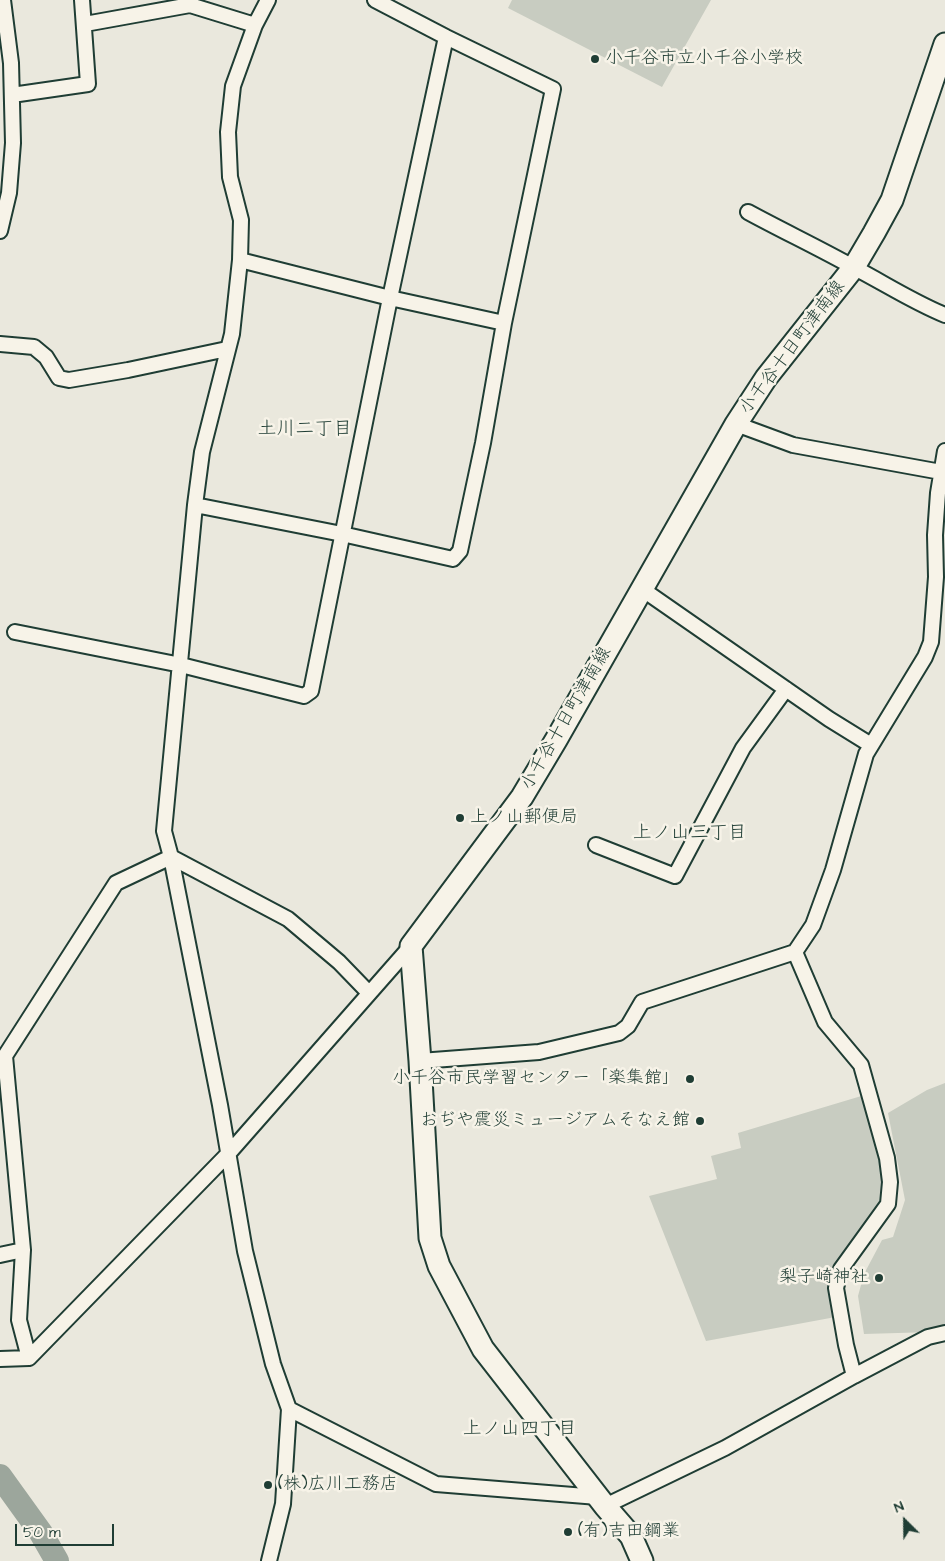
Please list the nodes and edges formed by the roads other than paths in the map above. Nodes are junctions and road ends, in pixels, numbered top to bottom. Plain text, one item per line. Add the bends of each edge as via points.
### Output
1 (2, 0) edge
2 (82, 0) edge
3 (268, 0) edge
4 (375, 0) edge
5 (85, 24) junction
6 (255, 25) junction
7 (446, 37) junction
8 (945, 44) edge
9 (12, 95) junction
10 (748, 212) dead end
11 (0, 231) edge
12 (240, 260) junction
13 (854, 267) junction
14 (390, 298) junction
15 (945, 315) edge
16 (504, 323) junction
17 (0, 344) edge
18 (227, 349) junction
19 (736, 424) junction
20 (945, 452) edge
21 (941, 472) junction
22 (195, 505) junction
23 (342, 534) junction
24 (642, 589) junction
25 (14, 632) dead end
26 (181, 665) junction
27 (786, 689) junction
28 (871, 745) junction
29 (596, 845) dead end
30 (171, 857) junction
31 (411, 946) junction
32 (795, 952) junction
33 (369, 993) junction
34 (420, 1061) junction
35 (229, 1153) junction
36 (23, 1250) junction
37 (0, 1255) edge
38 (945, 1333) edge
39 (29, 1358) junction
40 (0, 1359) edge
41 (854, 1376) junction
42 (289, 1409) junction
43 (601, 1501) junction
44 (268, 1561) edge
45 (642, 1561) edge

1 - 9 street
2 - 5 street
3 - 6 street
4 - 7 street
5 - 6 street via 190,4
5 - 9 street via 88,84
6 - 12 street via 233,86 228,132 230,177 241,220
7 - 14 street
7 - 16 street via 553,90
8 - 13 main road, 小千谷十日町津南線 via 892,200
9 - 11 street via 9,193
10 - 13 street
12 - 14 street
12 - 18 street via 232,334
13 - 15 street via 884,286
13 - 19 main road, 小千谷十日町津南線 via 766,378
14 - 16 street
14 - 23 street
16 - 23 street via 460,550 453,559
17 - 18 street via 34,347 59,378 69,380
18 - 22 street via 202,452
19 - 21 street via 793,445
19 - 24 main road, 小千谷十日町津南線
20 - 21 street
21 - 28 street via 931,642 926,657
22 - 23 street
22 - 26 street
23 - 26 street via 311,691 304,696
24 - 27 street
24 - 31 main road, 小千谷十日町津南線 via 522,797
25 - 26 street
26 - 30 street via 164,831
27 - 28 street
27 - 29 street via 743,748 675,876
28 - 32 street via 813,925
30 - 33 street via 288,919 339,962
30 - 35 street
30 - 36 street via 116,883 5,1056
31 - 33 street
31 - 34 main road
32 - 34 street via 642,1002 628,1026 619,1033 539,1052
32 - 41 street via 825,1022 861,1065 890,1182 888,1204 841,1269 836,1288
33 - 35 street
34 - 43 main road via 430,1238 439,1266 483,1349
35 - 39 street
35 - 42 street via 245,1251 273,1364
36 - 37 street
36 - 39 street via 19,1320
38 - 41 street via 928,1337
39 - 40 street
41 - 43 street via 726,1448
42 - 43 street via 436,1484
42 - 44 street via 283,1504
43 - 45 main road via 632,1536

